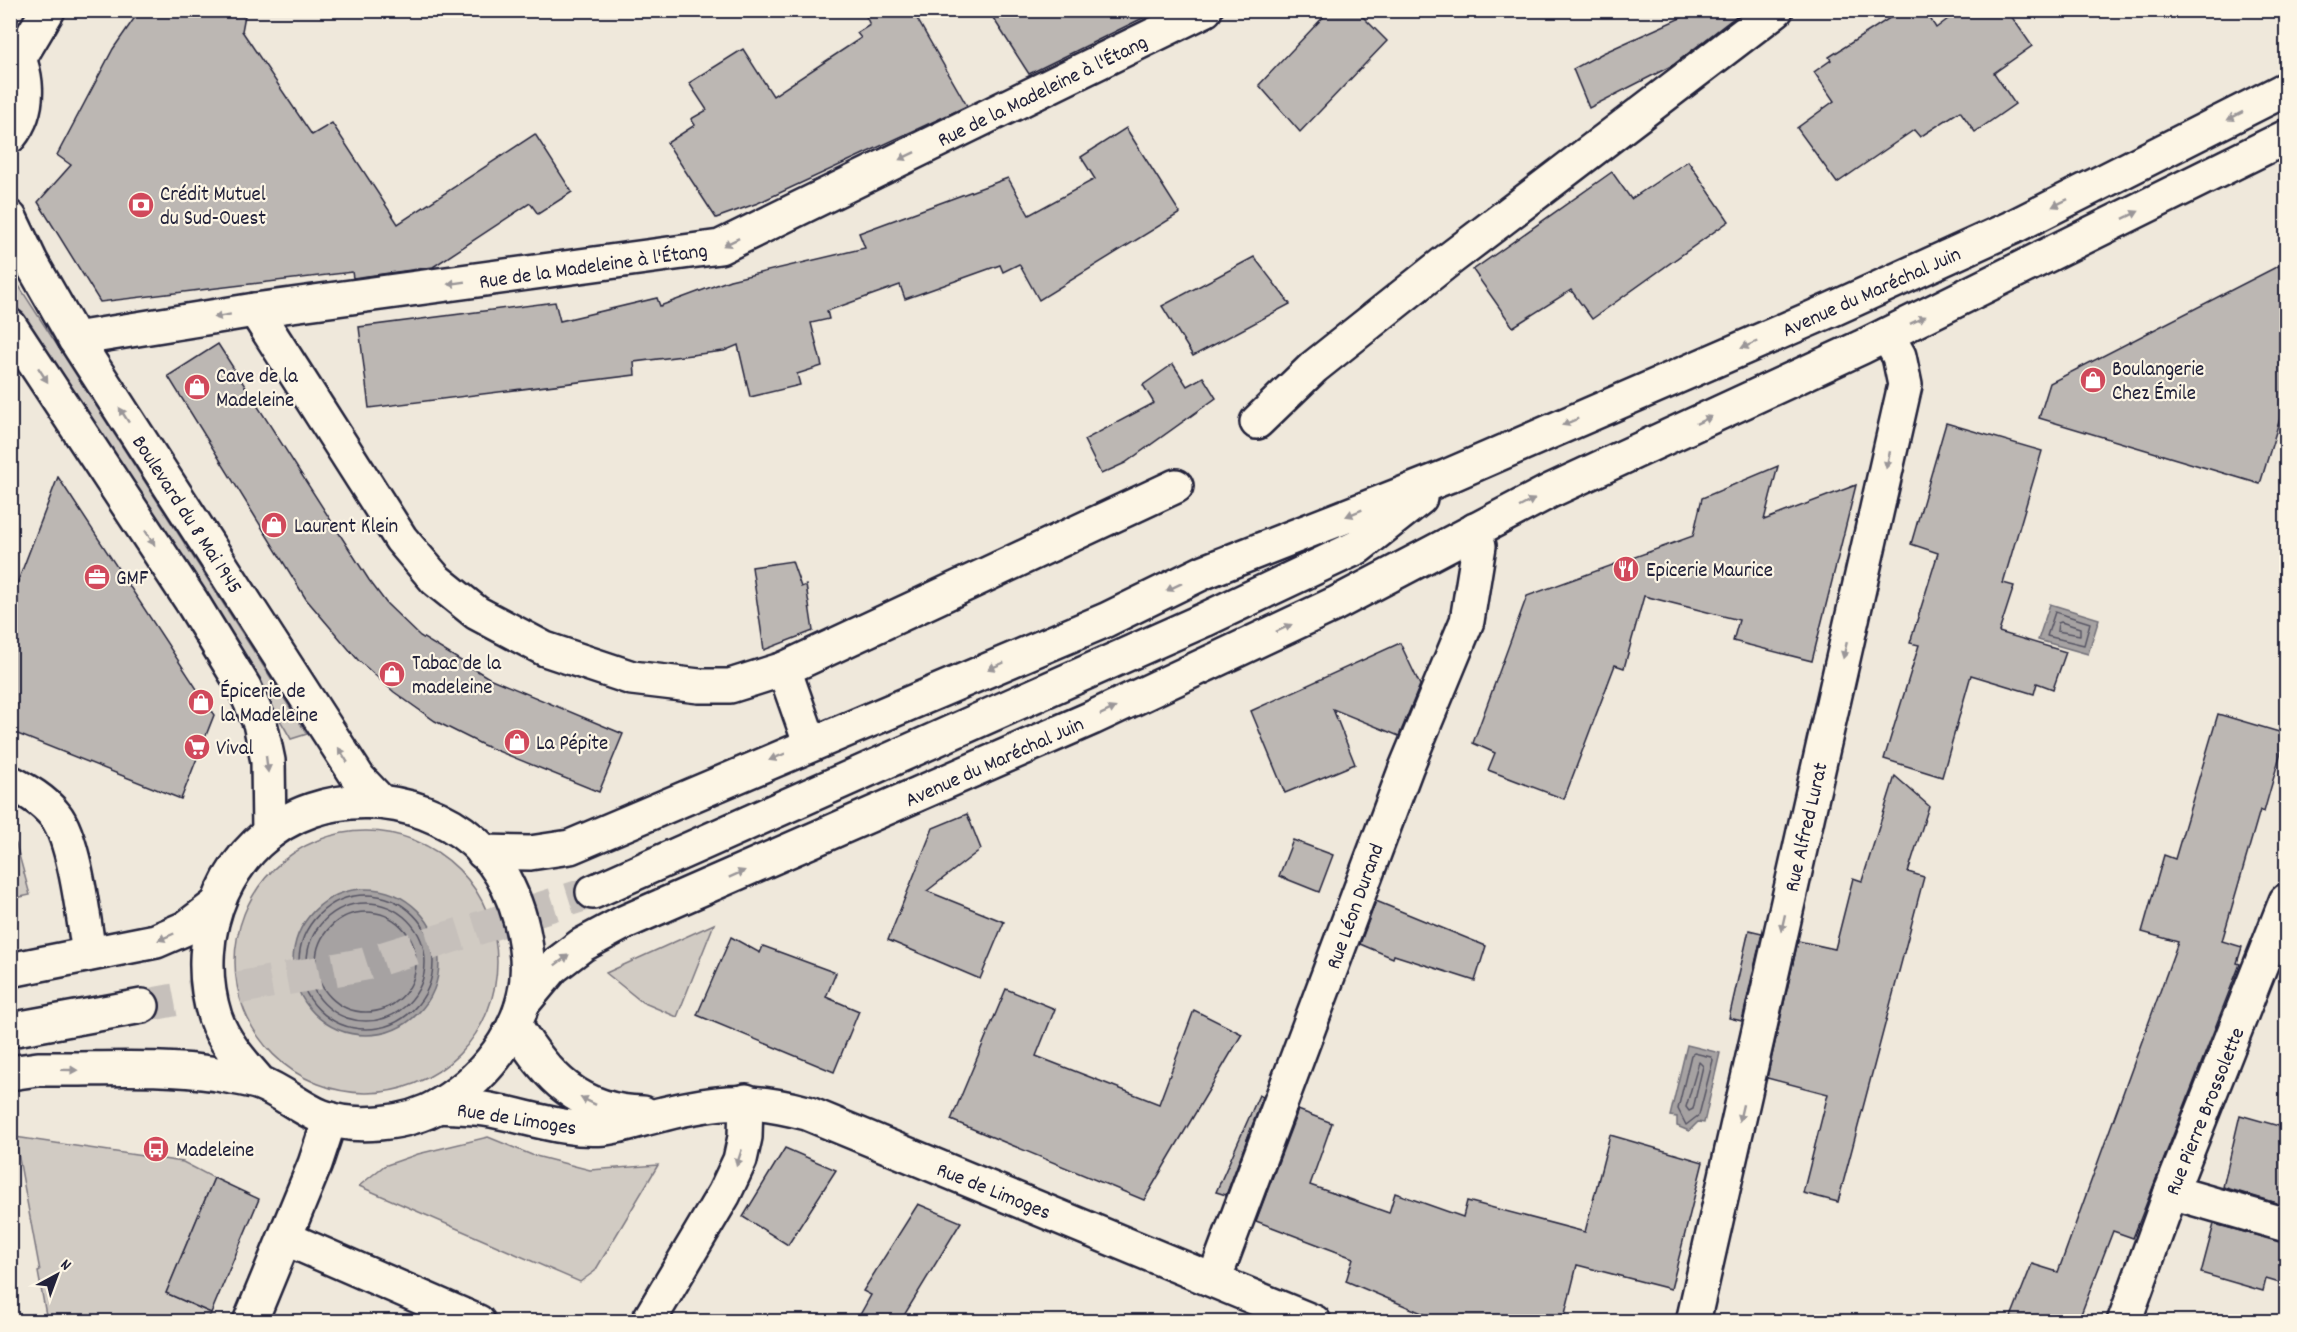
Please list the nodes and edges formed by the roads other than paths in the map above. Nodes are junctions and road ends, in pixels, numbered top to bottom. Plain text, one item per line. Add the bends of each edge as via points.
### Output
1 (48, 10) edge
2 (1204, 10) edge
3 (1776, 10) edge
4 (15, 49) edge
5 (2286, 89) edge
6 (10, 136) edge
7 (2286, 137) edge
8 (10, 218) edge
9 (255, 310) junction
10 (10, 326) edge
11 (1887, 335) junction
12 (75, 339) junction
13 (1257, 422) dead end
14 (1448, 476) junction
15 (1176, 486) dead end
16 (1476, 530) junction
17 (1358, 548) junction
18 (784, 669) junction
19 (810, 743) junction
20 (10, 782) edge
21 (380, 801) junction
22 (270, 833) junction
23 (483, 852) junction
24 (593, 892) tunnel mouth
25 (2286, 901) edge
26 (215, 906) junction
27 (88, 954) junction
28 (10, 970) edge
29 (142, 1006) tunnel mouth
30 (519, 1014) junction
31 (10, 1030) edge
32 (10, 1073) edge
33 (260, 1083) junction
34 (746, 1101) junction
35 (438, 1106) junction
36 (666, 1113) junction
37 (330, 1119) junction
38 (2171, 1192) junction
39 (2286, 1225) edge
40 (285, 1238) junction
41 (1214, 1280) junction
42 (250, 1322) edge
43 (478, 1322) edge
44 (648, 1322) edge
45 (1314, 1322) edge
46 (1694, 1322) edge
47 (2124, 1322) edge

1 - 4 main road
2 -> 9 main road, Rue de la Madeleine à l'Étang via 720,247
3 - 13 main road via 1456,254 1323,360
4 - 6 main road via 26,81 24,106
5 -> 14 main road, Avenue du Maréchal Juin via 2000,232
11 -> 7 main road, Avenue du Maréchal Juin
8 - 12 main road, Boulevard du 8 Mai 1945
9 -> 12 main road, Rue de la Madeleine à l'Étang
9 - 18 main road via 401,539 436,580 477,613 545,649 632,678 730,686
10 -> 22 main road via 192,602 243,687 260,723 268,761
16 -> 11 main road, Avenue du Maréchal Juin via 1550,490
11 -> 46 main road, Rue Alfred Lurat via 1899,356 1905,385
21 -> 12 main road, Boulevard du 8 Mai 1945 via 358,779
14 - 17 main road, Avenue du Maréchal Juin
14 -> 19 main road, Avenue du Maréchal Juin via 1204,572 1107,620
15 - 18 main road
16 - 17 main road, Avenue du Maréchal Juin
30 -> 16 main road, Avenue du Maréchal Juin via 553,967 582,945 625,922 1092,718 1335,604
16 - 41 main road, Rue Léon Durand via 1479,546 1467,621 1406,768
17 - 24 main road, Avenue du Maréchal Juin
18 - 19 main road
19 -> 23 main road, Avenue du Maréchal Juin via 570,847 530,853
20 - 27 main road via 38,798 57,816 66,836
21 - 22 main road via 312,810
21 - 23 main road via 443,820
22 - 26 main road via 228,879
23 - 30 main road via 508,885 522,922 527,963
25 - 38 main road, Rue Pierre Brossolette
26 -> 27 main road via 186,928 156,941
26 - 33 main road via 206,944 207,983 216,1020 235,1054
27 - 28 main road
29 - 31 main road
30 - 35 main road, Avenue du Maréchal Juin via 484,1070 465,1089
36 -> 30 main road, Rue de Limoges via 610,1110 586,1101 556,1081 532,1053
32 -> 33 main road via 38,1069 192,1072
33 - 37 main road
34 - 36 main road, Rue de Limoges
34 - 41 main road, Rue de Limoges via 807,1113
34 -> 44 main road via 740,1160
35 - 36 main road, Rue de Limoges via 483,1109 580,1129 607,1128
35 - 37 main road via 401,1119 365,1123
37 - 40 main road
38 - 39 main road
38 - 47 main road, Rue Pierre Brossolette
40 - 42 main road
40 - 43 main road
41 - 45 main road, Rue de Limoges

